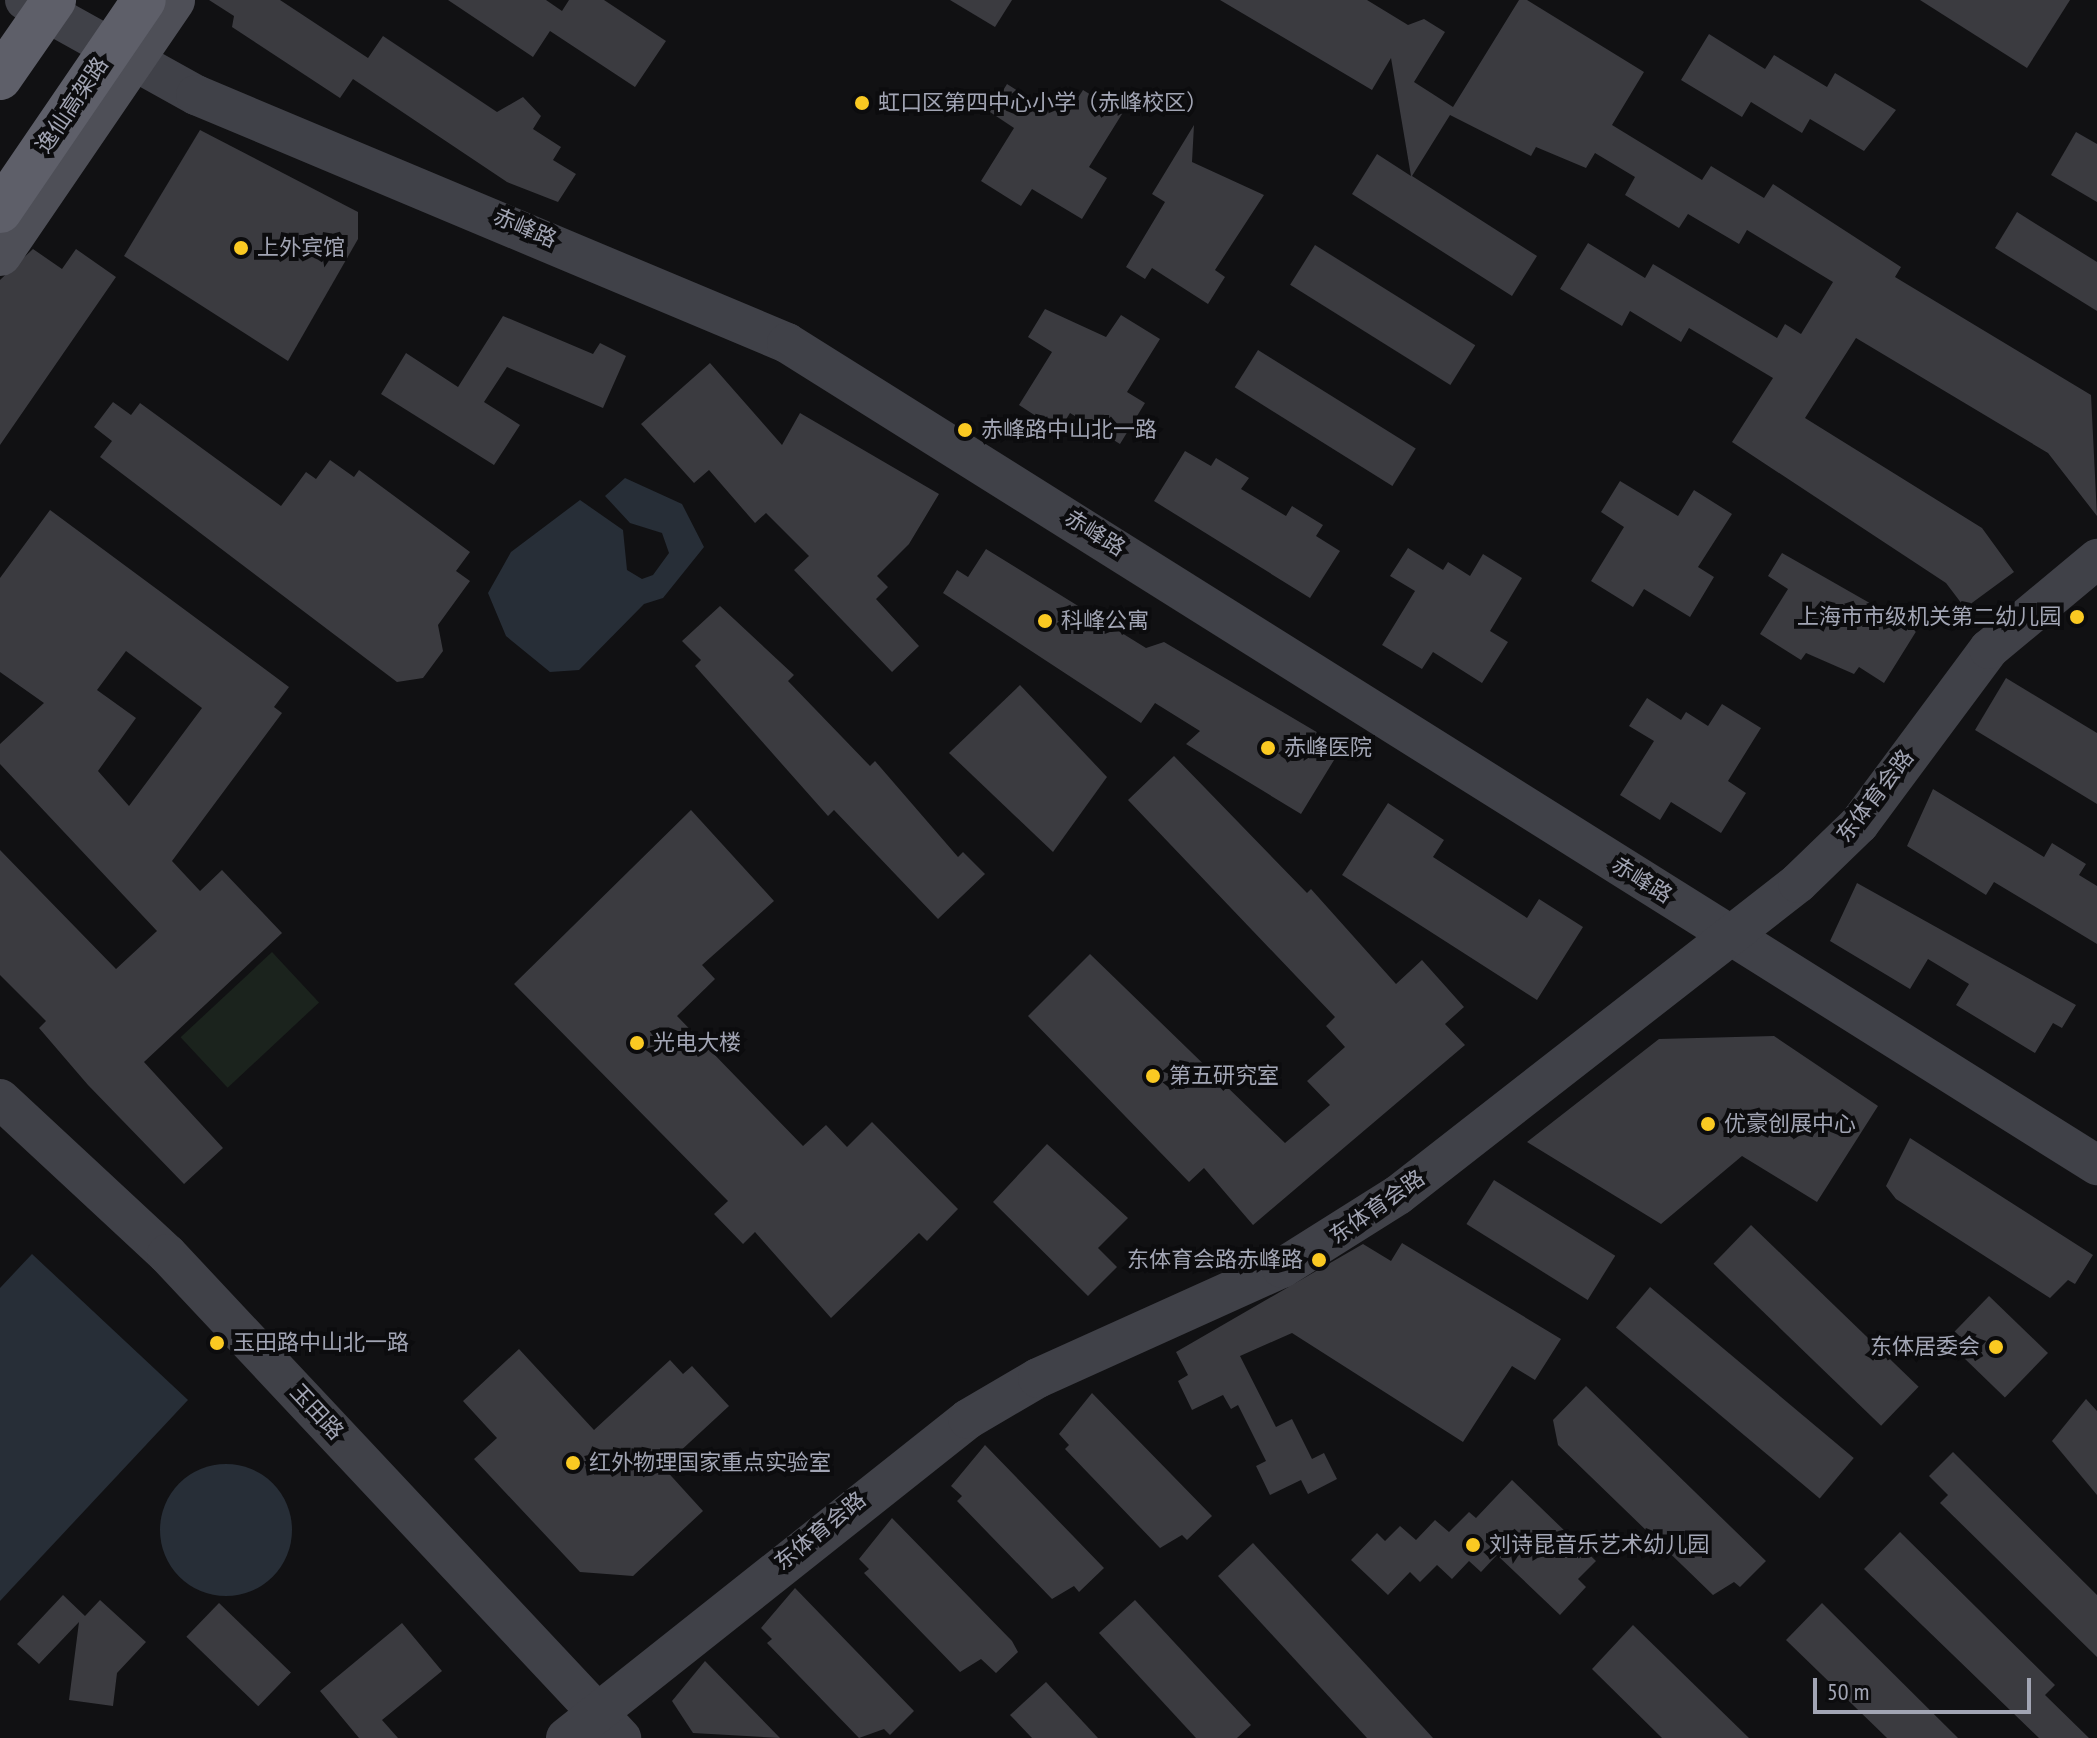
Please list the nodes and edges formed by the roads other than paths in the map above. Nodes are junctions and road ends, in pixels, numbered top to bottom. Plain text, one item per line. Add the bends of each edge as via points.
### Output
1 (118, 0) edge
2 (144, 0) edge
3 (173, 0) edge
4 (39, 2) edge
5 (0, 63) edge
6 (131, 65) junction
7 (0, 77) edge
8 (0, 176) edge
9 (0, 211) edge
10 (0, 254) edge
11 (2097, 559) edge
12 (1731, 935) junction
13 (0, 1099) edge
14 (2097, 1165) edge
15 (609, 1725) edge
16 (566, 1738) edge

1 - 8 highway
2 - 9 highway, 逸仙高架路
3 - 6 main road
4 - 5 main road
4 - 6 street, 赤峰路
4 - 7 highway
6 - 10 main road
6 - 12 street, 赤峰路 via 787,343
11 - 12 street, 东体育会路 via 1989,649 1859,824
12 - 14 street, 赤峰路
12 - 15 street, 东体育会路 via 1343,1234 1038,1378 968,1419
13 - 15 street, 玉田路 via 167,1254
15 - 16 street, 东体育会路

